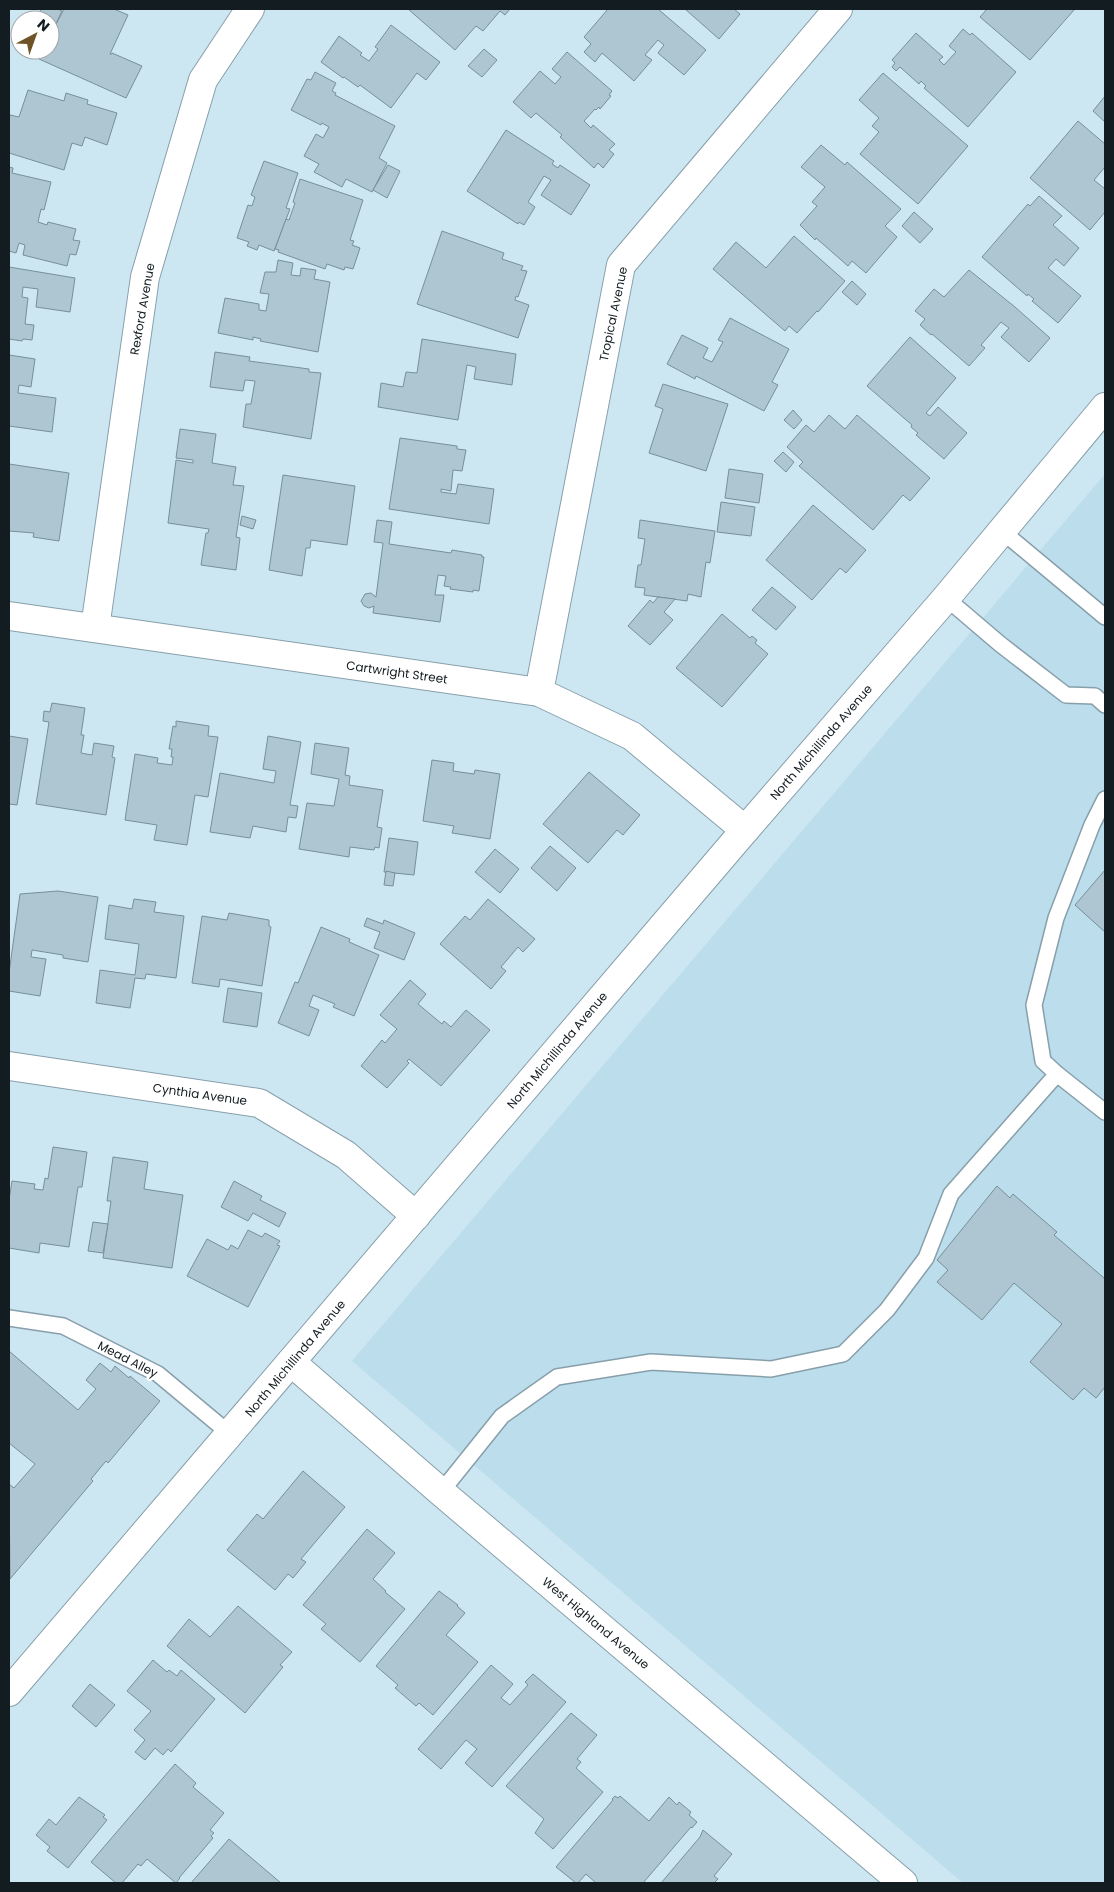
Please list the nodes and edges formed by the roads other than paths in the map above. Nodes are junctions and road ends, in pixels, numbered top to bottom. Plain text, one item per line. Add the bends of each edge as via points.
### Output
1 (250, 9) edge
2 (838, 9) edge
3 (1105, 406) edge
4 (1003, 532) junction
5 (946, 598) junction
6 (9, 616) edge
7 (1105, 617) edge
8 (95, 628) junction
9 (539, 692) junction
10 (1105, 705) edge
11 (1105, 799) edge
12 (745, 830) junction
13 (9, 1066) edge
14 (1057, 1074) junction
15 (1105, 1112) edge
16 (416, 1216) junction
17 (9, 1318) edge
18 (291, 1362) junction
19 (230, 1434) junction
20 (441, 1492) junction
21 (9, 1692) edge
22 (903, 1883) edge

1 - 8 street, Rexford Avenue via 203,80 145,277
2 - 9 street, Tropical Avenue via 621,265
3 - 4 street, North Michillinda Avenue
4 - 5 street, North Michillinda Avenue
4 - 7 lane
5 - 10 lane via 1066,695 1095,696
5 - 12 street, North Michillinda Avenue
6 - 8 street, Cartwright Street
8 - 9 street, Cartwright Street
9 - 12 street, Cartwright Street via 632,736
11 - 14 lane via 1056,918 1034,1005 1043,1061
12 - 16 street, North Michillinda Avenue
13 - 16 street, Cynthia Avenue via 259,1102 346,1155
14 - 15 lane
14 - 20 lane via 951,1194 926,1258 887,1310 843,1354 771,1369 651,1362 557,1377 502,1416
16 - 18 street, North Michillinda Avenue
17 - 19 lane, Mead Alley via 63,1326 158,1374
18 - 19 street, North Michillinda Avenue
18 - 20 street, West Highland Avenue
19 - 21 street, North Michillinda Avenue
20 - 22 street, West Highland Avenue

